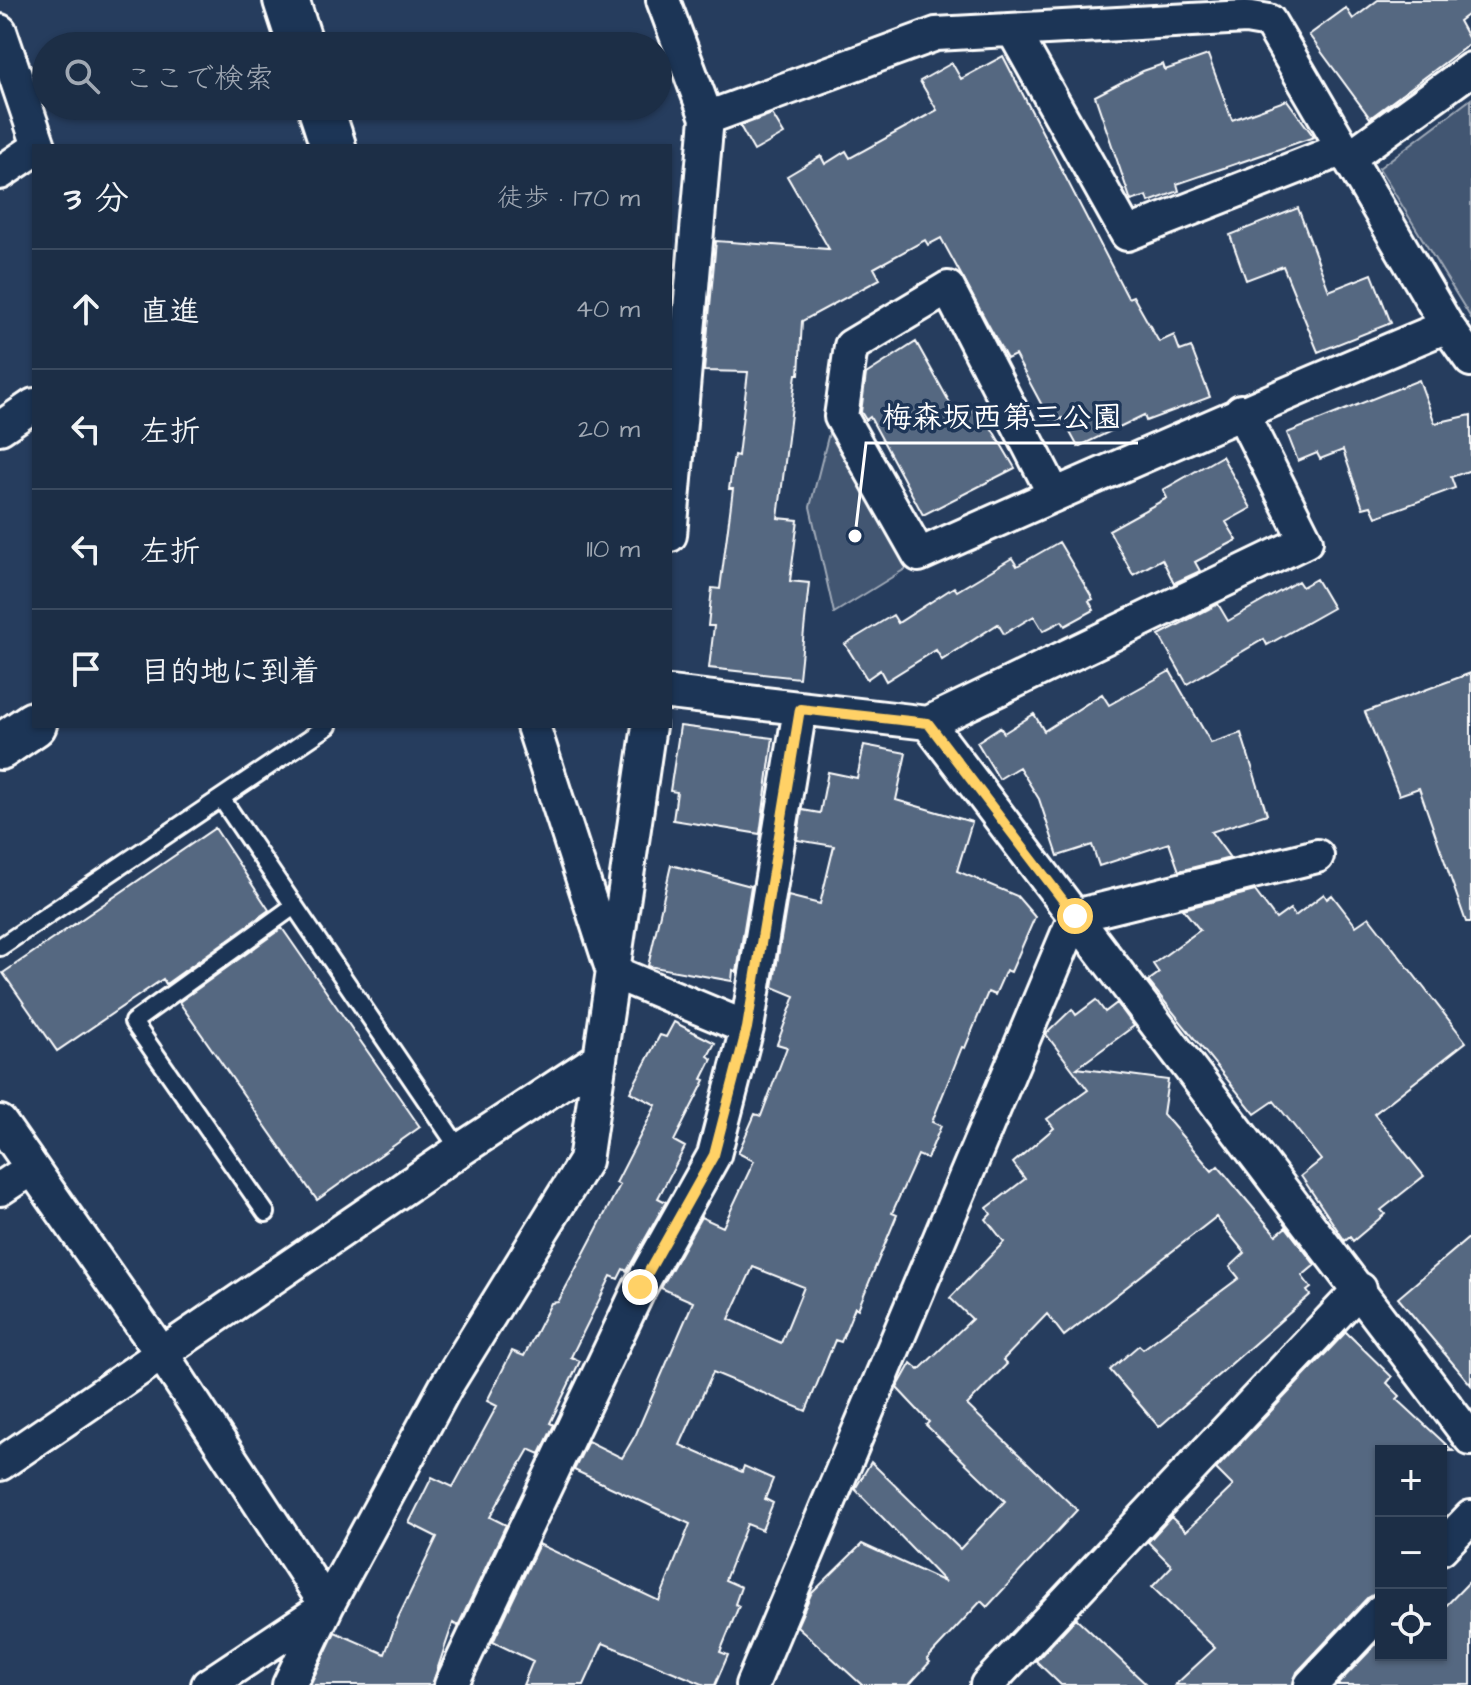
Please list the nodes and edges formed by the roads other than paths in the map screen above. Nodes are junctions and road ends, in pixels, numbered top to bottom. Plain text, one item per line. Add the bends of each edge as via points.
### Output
1 (286, 0) edge
2 (663, 0) edge
3 (1244, 9) edge
4 (0, 31) edge
5 (296, 32) edge
6 (1014, 32) junction
7 (1471, 69) edge
8 (707, 118) junction
9 (325, 120) edge
10 (38, 144) edge
11 (332, 144) edge
12 (32, 151) edge
13 (1345, 153) junction
14 (0, 173) edge
15 (682, 284) edge
16 (1447, 326) junction
17 (1471, 360) edge
18 (32, 406) edge
19 (1241, 411) junction
20 (0, 428) edge
21 (672, 493) edge
22 (1054, 494) junction
23 (672, 693) edge
24 (800, 709) junction
25 (928, 723) junction
26 (32, 725) edge
27 (325, 728) edge
28 (534, 728) edge
29 (649, 728) edge
30 (0, 747) edge
31 (221, 798) junction
32 (1317, 856) dead end
33 (294, 906) junction
34 (1075, 916) junction
35 (0, 947) edge
36 (613, 972) junction
37 (747, 1028) junction
38 (600, 1058) junction
39 (0, 1122) edge
40 (460, 1150) junction
41 (32, 1168) junction
42 (0, 1189) edge
43 (266, 1213) dead end
44 (1360, 1289) junction
45 (162, 1354) junction
46 (1471, 1439) edge
47 (0, 1464) edge
48 (1471, 1517) edge
49 (1447, 1542) edge
50 (327, 1606) junction
51 (1375, 1617) edge
52 (208, 1685) edge
53 (289, 1685) edge
54 (451, 1685) edge
55 (752, 1685) edge
56 (987, 1685) edge
57 (1311, 1685) edge

1 - 5 street
2 - 8 street
3 - 6 street
3 - 13 street via 1269,21
4 - 10 street
6 - 8 street via 936,34
6 - 13 street via 1127,234
7 - 13 street
8 - 15 street
9 - 11 street
12 - 14 street
13 - 16 street
15 - 21 street
16 - 17 street
16 - 19 street
18 - 20 street
19 - 22 street
19 - 25 street via 1306,541
22 - 22 street via 919,555 841,417 851,346 948,288
23 - 24 street
24 - 25 street
24 - 37 street
25 - 34 street
26 - 30 street
27 - 31 lane
28 - 36 street
29 - 36 street
31 - 33 lane
31 - 35 lane
32 - 34 street
33 - 40 lane
33 - 43 lane via 133,1022
34 - 44 street
34 - 55 street
36 - 37 street
36 - 38 street
37 - 54 street via 714,1155 640,1287
38 - 40 street
38 - 50 street via 585,1161 446,1386
39 - 41 street
40 - 45 street
41 - 42 street
41 - 45 street
44 - 46 street
44 - 56 street
45 - 47 street
45 - 50 street
48 - 49 street
50 - 52 street
50 - 53 street
51 - 57 street

